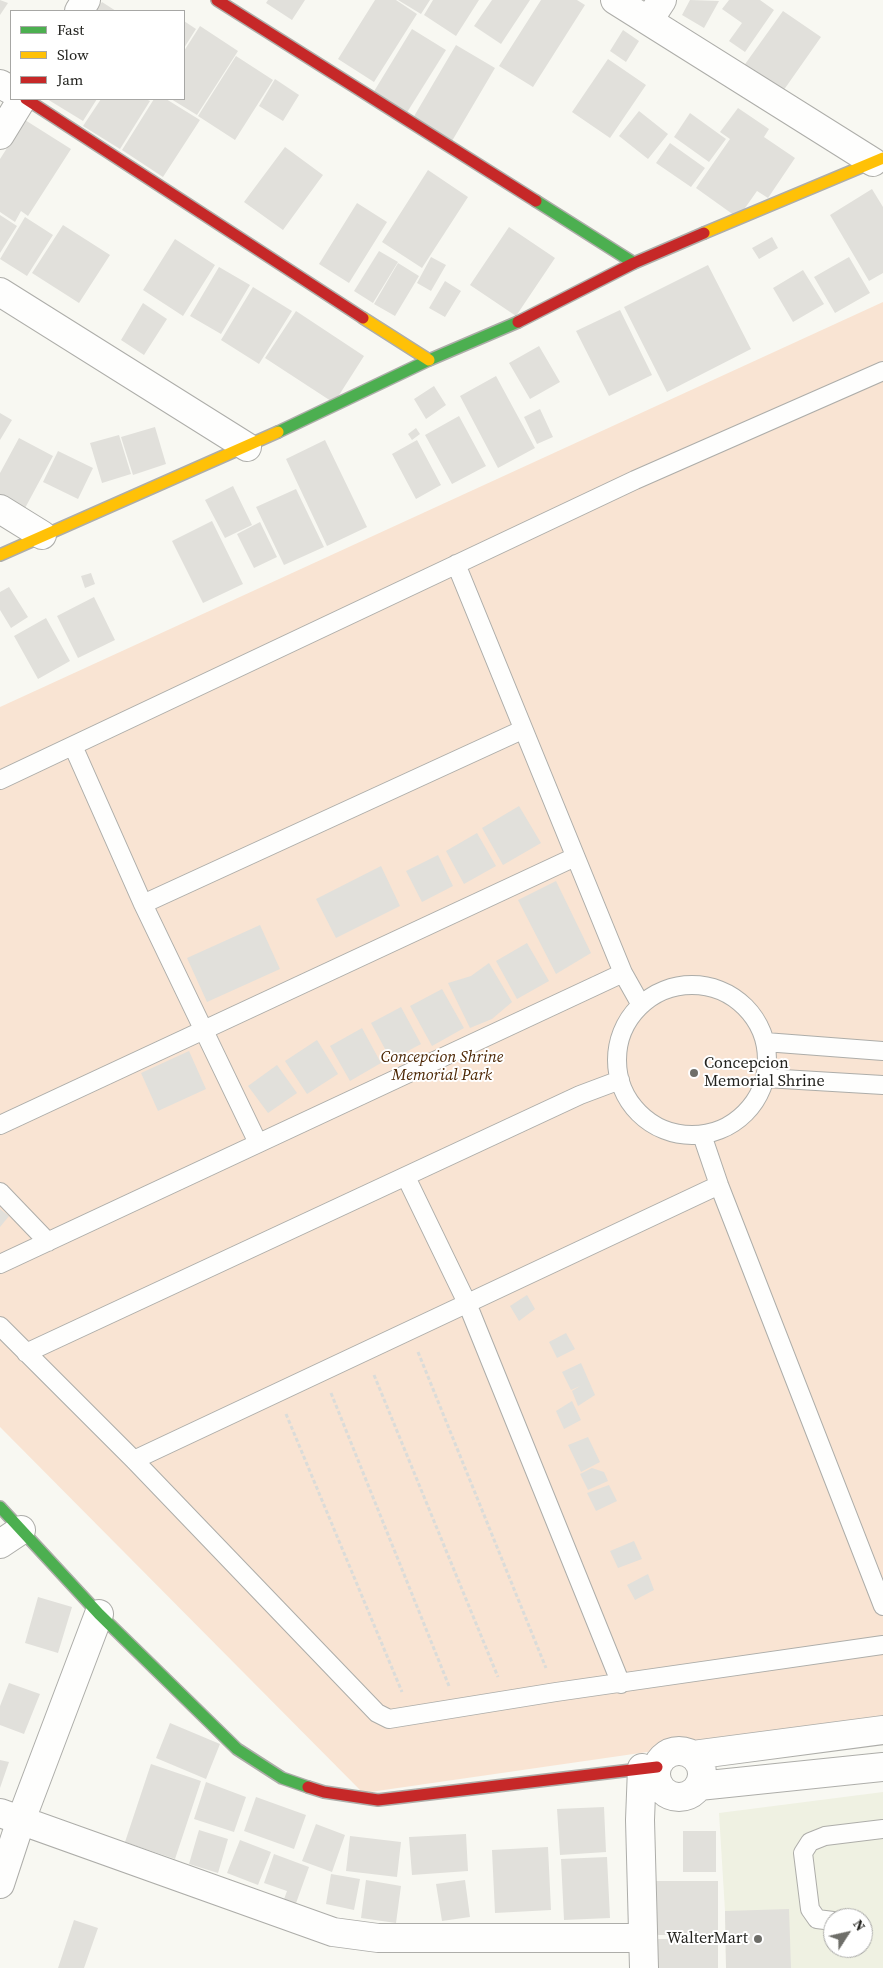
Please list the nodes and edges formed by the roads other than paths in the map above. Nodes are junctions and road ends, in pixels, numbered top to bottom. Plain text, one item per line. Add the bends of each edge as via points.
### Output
1 (217, 0) edge
2 (615, 0) edge
3 (656, 10) edge
4 (23, 100) edge
5 (26, 100) edge
6 (0, 135) edge
7 (878, 160) edge
8 (634, 263) junction
9 (0, 292) edge
10 (429, 360) junction
11 (883, 371) edge
12 (247, 447) junction
13 (0, 509) edge
14 (42, 535) junction
15 (0, 555) edge
16 (456, 564) junction
17 (522, 730) junction
18 (73, 746) junction
19 (0, 780) edge
20 (575, 857) junction
21 (143, 904) junction
22 (623, 972) junction
23 (641, 1004) junction
24 (203, 1030) junction
25 (766, 1042) junction
26 (883, 1051) edge
27 (766, 1078) junction
28 (620, 1080) junction
29 (883, 1085) edge
30 (0, 1125) edge
31 (702, 1135) junction
32 (258, 1144) junction
33 (406, 1177) junction
34 (719, 1185) junction
35 (0, 1192) edge
36 (48, 1242) junction
37 (0, 1264) edge
38 (467, 1303) junction
39 (0, 1326) edge
40 (26, 1352) junction
41 (134, 1460) junction
42 (0, 1507) edge
43 (11, 1537) edge
44 (883, 1606) edge
45 (99, 1614) junction
46 (883, 1645) edge
47 (621, 1684) junction
48 (883, 1730) edge
49 (693, 1755) junction
50 (883, 1767) edge
51 (649, 1768) junction
52 (699, 1786) junction
53 (10, 1817) edge
54 (883, 1829) edge
55 (0, 1884) edge
56 (823, 1920) edge
57 (642, 1938) junction
58 (644, 1968) edge

1 - 8 street
2 - 3 street
3 - 7 street
4 - 6 street
5 - 10 street
7 - 8 street
8 - 10 street via 519,321
9 - 12 street
10 - 12 street
11 - 16 lane via 635,480
12 - 14 street
13 - 14 street
14 - 15 street
16 - 17 lane
16 - 18 lane
17 - 20 lane
17 - 21 lane
18 - 19 lane
18 - 21 lane
20 - 22 lane
20 - 24 lane
21 - 24 lane
22 - 23 lane
22 - 32 lane
23 - 25 lane via 662,990 688,984 714,987 737,999 755,1018
23 - 28 lane via 628,1020 620,1039 617,1060
24 - 30 lane
24 - 32 lane
25 - 26 lane
25 - 27 lane
27 - 29 lane
27 - 31 lane via 753,1105 731,1125
28 - 31 lane via 629,1100 654,1124 680,1134
28 - 33 lane via 580,1095
31 - 34 lane
32 - 36 lane
33 - 38 lane
33 - 40 lane
34 - 38 lane
34 - 44 lane
35 - 36 lane
36 - 37 lane
38 - 41 lane
38 - 47 lane
39 - 40 lane
40 - 41 lane
41 - 47 lane via 377,1713 389,1719
42 - 43 street
43 - 45 street
45 - 51 street via 237,1749 282,1778 324,1792 378,1800
45 - 53 street
46 - 47 lane
48 - 49 street
49 - 51 street via 676,1751
49 - 52 street via 702,1769
50 - 52 street
51 - 52 street via 660,1786 674,1796 692,1793
51 - 57 street via 640,1820
53 - 55 street
53 - 57 street via 333,1932 378,1938
54 - 56 lane via 825,1836 810,1842 803,1853 810,1909 817,1919
57 - 58 street

